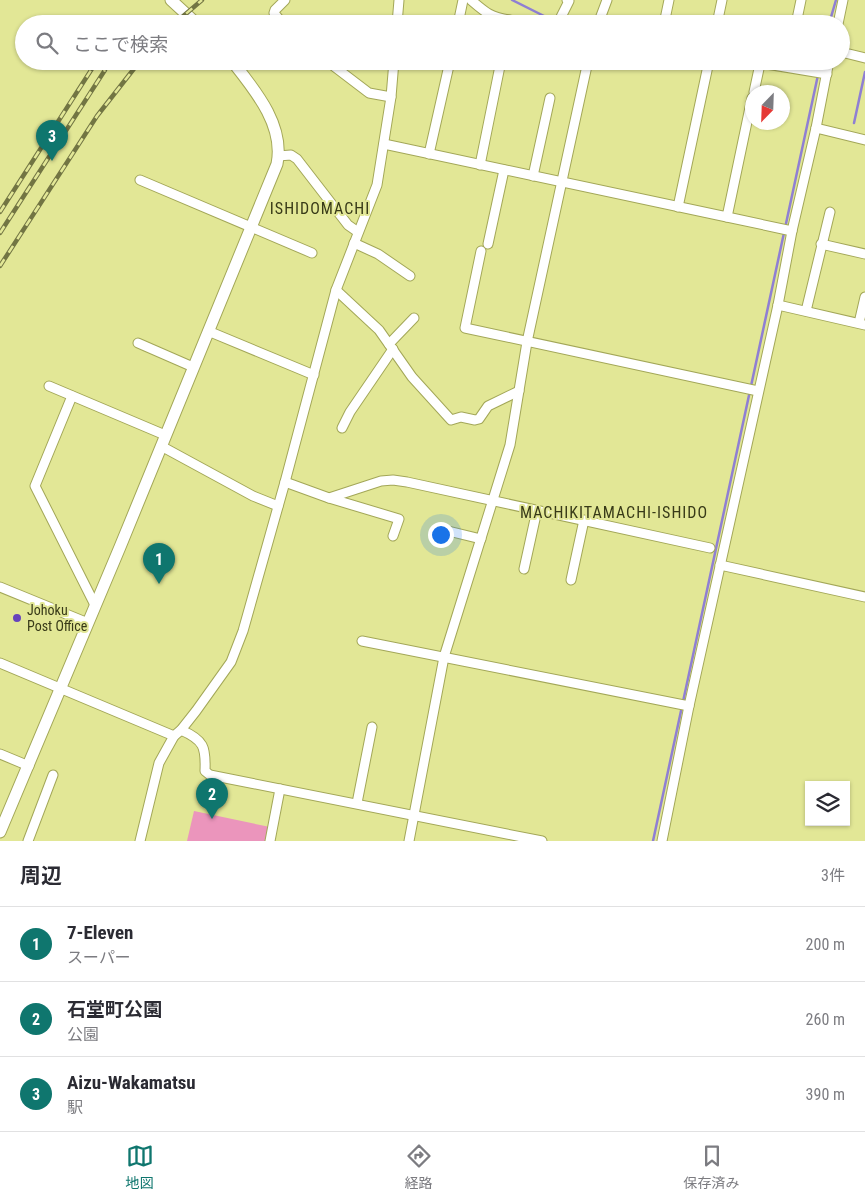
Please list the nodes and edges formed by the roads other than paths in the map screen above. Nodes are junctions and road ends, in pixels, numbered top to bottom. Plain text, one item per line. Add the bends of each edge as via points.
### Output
1 (170, 0) edge
2 (285, 0) edge
3 (399, 0) edge
4 (463, 0) edge
5 (471, 0) edge
6 (567, 0) edge
7 (608, 0) edge
8 (669, 0) edge
9 (722, 0) edge
10 (801, 0) edge
11 (843, 0) edge
12 (187, 15) edge
13 (276, 15) edge
14 (398, 15) edge
15 (460, 15) edge
16 (490, 15) edge
17 (562, 15) edge
18 (602, 15) edge
19 (666, 15) edge
20 (719, 15) edge
21 (798, 15) edge
22 (840, 15) edge
23 (850, 54) edge
24 (864, 58) edge
25 (238, 70) edge
26 (339, 70) edge
27 (394, 70) edge
28 (448, 70) edge
29 (499, 70) edge
30 (586, 70) edge
31 (707, 70) edge
32 (759, 70) edge
33 (808, 70) edge
34 (826, 70) edge
35 (824, 74) junction
36 (756, 85) edge
37 (392, 97) junction
38 (550, 98) dead end
39 (816, 128) junction
40 (745, 130) edge
41 (865, 140) edge
42 (384, 144) junction
43 (429, 154) junction
44 (278, 156) junction
45 (480, 165) junction
46 (504, 170) junction
47 (533, 176) junction
48 (140, 180) dead end
49 (562, 182) junction
50 (678, 207) junction
51 (830, 212) dead end
52 (727, 217) junction
53 (251, 227) junction
54 (787, 230) junction
55 (358, 232) junction
56 (354, 243) junction
57 (488, 244) dead end
58 (821, 244) junction
59 (481, 251) dead end
60 (312, 253) dead end
61 (865, 254) edge
62 (410, 276) dead end
63 (336, 290) junction
64 (865, 297) edge
65 (778, 305) junction
66 (806, 311) junction
67 (414, 318) dead end
68 (862, 324) edge
69 (208, 331) junction
70 (528, 342) junction
71 (138, 344) dead end
72 (391, 346) junction
73 (193, 367) junction
74 (314, 375) junction
75 (49, 386) dead end
76 (756, 390) junction
77 (519, 391) junction
78 (72, 396) junction
79 (342, 428) dead end
80 (163, 441) junction
81 (285, 482) junction
82 (329, 498) junction
83 (493, 500) junction
84 (278, 506) junction
85 (537, 510) junction
86 (584, 520) junction
87 (440, 529) dead end
88 (393, 536) dead end
89 (481, 539) junction
90 (710, 548) dead end
91 (720, 565) junction
92 (524, 569) dead end
93 (571, 580) dead end
94 (0, 587) edge
95 (865, 597) edge
96 (96, 605) junction
97 (88, 624) junction
98 (362, 641) dead end
99 (444, 657) junction
100 (0, 663) edge
101 (60, 688) junction
102 (689, 706) junction
103 (372, 727) dead end
104 (181, 730) junction
105 (174, 736) junction
106 (0, 754) edge
107 (29, 766) junction
108 (53, 775) dead end
109 (280, 789) junction
110 (357, 804) junction
111 (414, 815) junction
112 (0, 832) edge
113 (28, 841) edge
114 (140, 841) edge
115 (270, 841) edge
116 (409, 841) edge
117 (542, 841) edge
118 (662, 841) edge

1 - 12 street
2 - 13 street via 275,10
3 - 14 street
4 - 15 street
5 - 16 street
6 - 17 street
7 - 18 street
8 - 19 street
9 - 20 street
10 - 21 street
11 - 22 street
23 - 24 street
25 - 44 street via 270,116
26 - 37 street via 369,93
27 - 37 street
28 - 43 street
29 - 45 street
30 - 49 street
31 - 50 street
32 - 36 street
33 - 35 street
34 - 35 street
35 - 39 street
37 - 42 street
38 - 47 street
39 - 41 street
39 - 54 street
40 - 52 street
42 - 43 street
42 - 55 street via 376,185
43 - 45 street
44 - 53 street
44 - 55 street via 297,159 348,225
45 - 46 street
46 - 47 street
46 - 57 street
47 - 49 street
48 - 53 street
49 - 50 street
49 - 70 street
50 - 52 street
51 - 58 street
52 - 54 street
53 - 60 street
53 - 69 street
54 - 65 street
55 - 56 street
56 - 62 street via 378,254
56 - 63 street
58 - 61 street
58 - 66 street
59 - 70 street via 465,328
63 - 72 street via 379,330
63 - 74 street
64 - 68 street
65 - 66 street
65 - 76 street
66 - 68 street
67 - 72 street
69 - 73 street
69 - 74 street
70 - 76 street
70 - 77 street
71 - 73 street
72 - 77 street via 412,378 451,420 462,417 479,420 488,406
72 - 79 street
73 - 80 street
74 - 81 street
75 - 78 street
76 - 91 street
77 - 83 street via 510,445
78 - 80 street
78 - 96 street via 35,486
80 - 84 street via 253,496
80 - 96 street
81 - 82 street
81 - 84 street
82 - 83 street via 365,485 393,480
82 - 88 street via 398,519
83 - 85 street
83 - 89 street
84 - 104 street via 231,662
85 - 86 street
85 - 92 street
86 - 90 street
86 - 93 street
87 - 89 street
89 - 99 street
91 - 95 street
91 - 102 street
94 - 97 street
96 - 97 street
97 - 101 street
98 - 99 street
99 - 102 street
99 - 111 street
100 - 101 street
101 - 105 street
101 - 107 street
102 - 118 street
103 - 110 street
104 - 105 street
104 - 109 street via 200,740 204,748 205,771 210,775
105 - 114 street via 159,763
106 - 107 street
107 - 112 street
108 - 113 street
109 - 110 street
109 - 115 street
110 - 111 street
111 - 116 street
111 - 117 street

